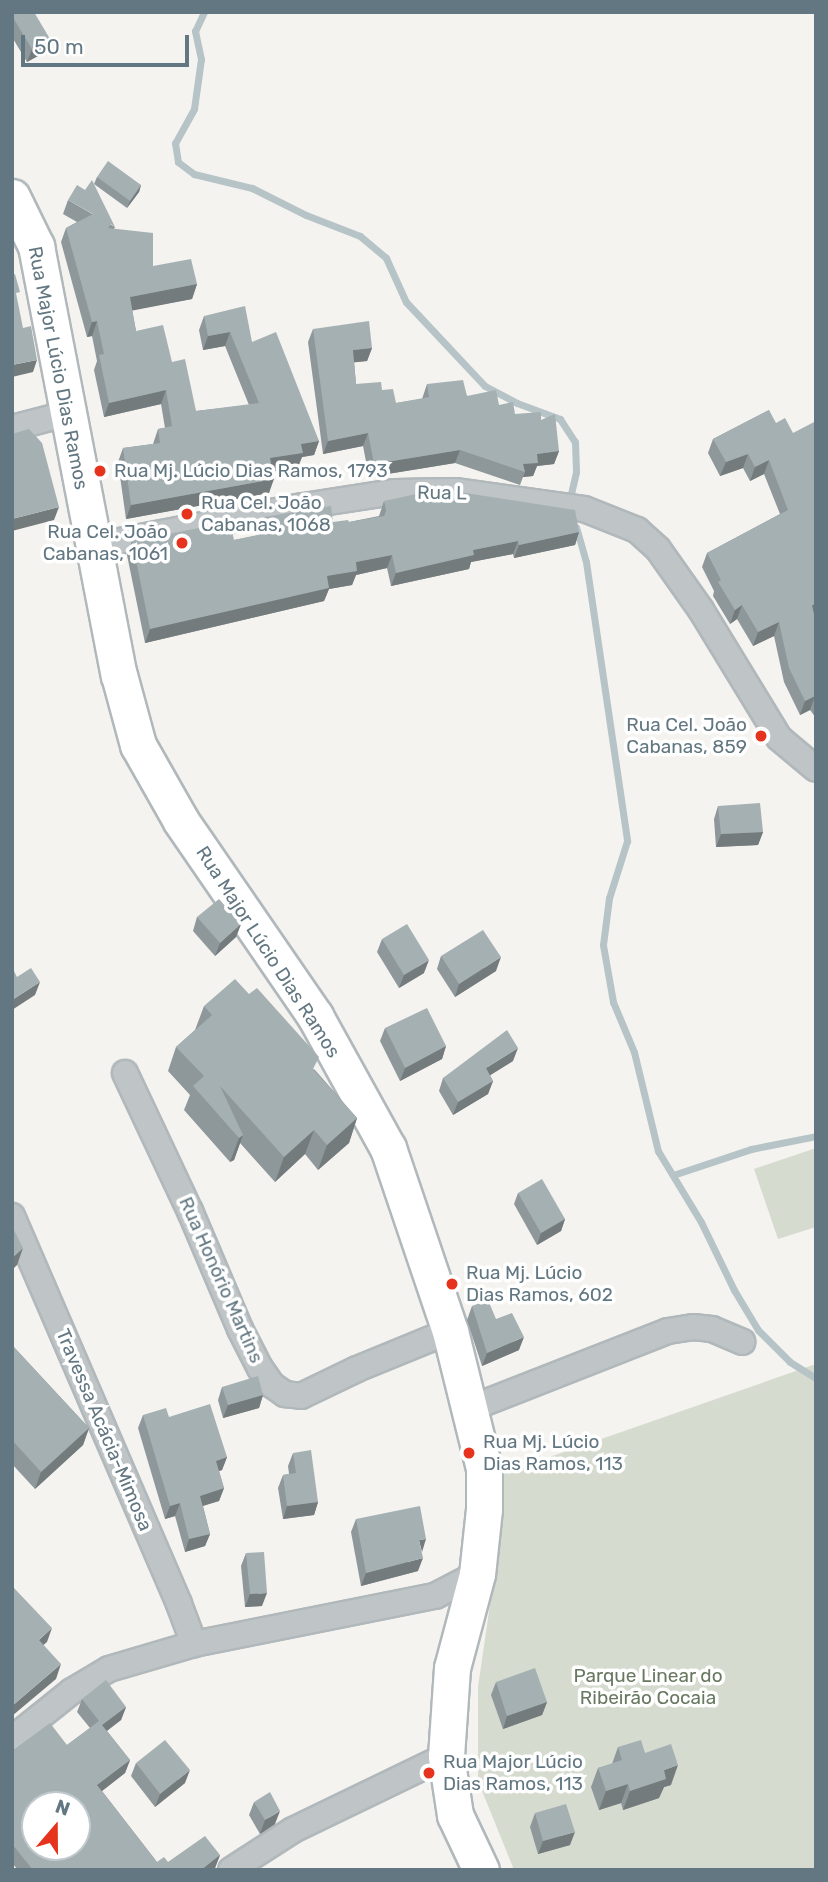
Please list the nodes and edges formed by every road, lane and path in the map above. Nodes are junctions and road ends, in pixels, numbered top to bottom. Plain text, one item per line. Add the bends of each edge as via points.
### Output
1 (12, 197) edge
2 (69, 414) junction
3 (12, 428) edge
4 (93, 546) junction
5 (816, 768) edge
6 (125, 1073) dead end
7 (12, 1216) edge
8 (450, 1332) junction
9 (742, 1342) dead end
10 (469, 1409) junction
11 (477, 1574) junction
12 (435, 1596) junction
13 (465, 1618) junction
14 (194, 1644) junction
15 (12, 1739) edge
16 (446, 1756) junction
17 (231, 1870) edge
18 (481, 1870) edge

1 - 2 main road, Rua Major Lúcio Dias Ramos via 36,246
2 - 3 street
2 - 4 main road, Rua Major Lúcio Dias Ramos
4 - 5 street, Rua L via 395,492 455,491 584,509 637,530 658,549 779,738
4 - 8 main road, Rua Major Lúcio Dias Ramos via 138,745 181,821 315,1016 388,1148
6 - 8 street, Rua Honório Martins via 240,1329 272,1385 285,1394 301,1396
7 - 14 street, Travessa Acácia-Mimosa
8 - 10 main road, Rua Major Lúcio Dias Ramos
9 - 10 street via 712,1329 668,1331
10 - 11 main road, Rua Major Lúcio Dias Ramos via 484,1468
11 - 12 street
11 - 13 main road, Rua Major Lúcio Dias Ramos
12 - 13 street
12 - 14 street
13 - 16 main road, Rua Major Lúcio Dias Ramos via 452,1668
14 - 15 street via 109,1669 72,1691
16 - 17 street via 293,1830
16 - 18 main road, Rua Major Lúcio Dias Ramos via 455,1815

